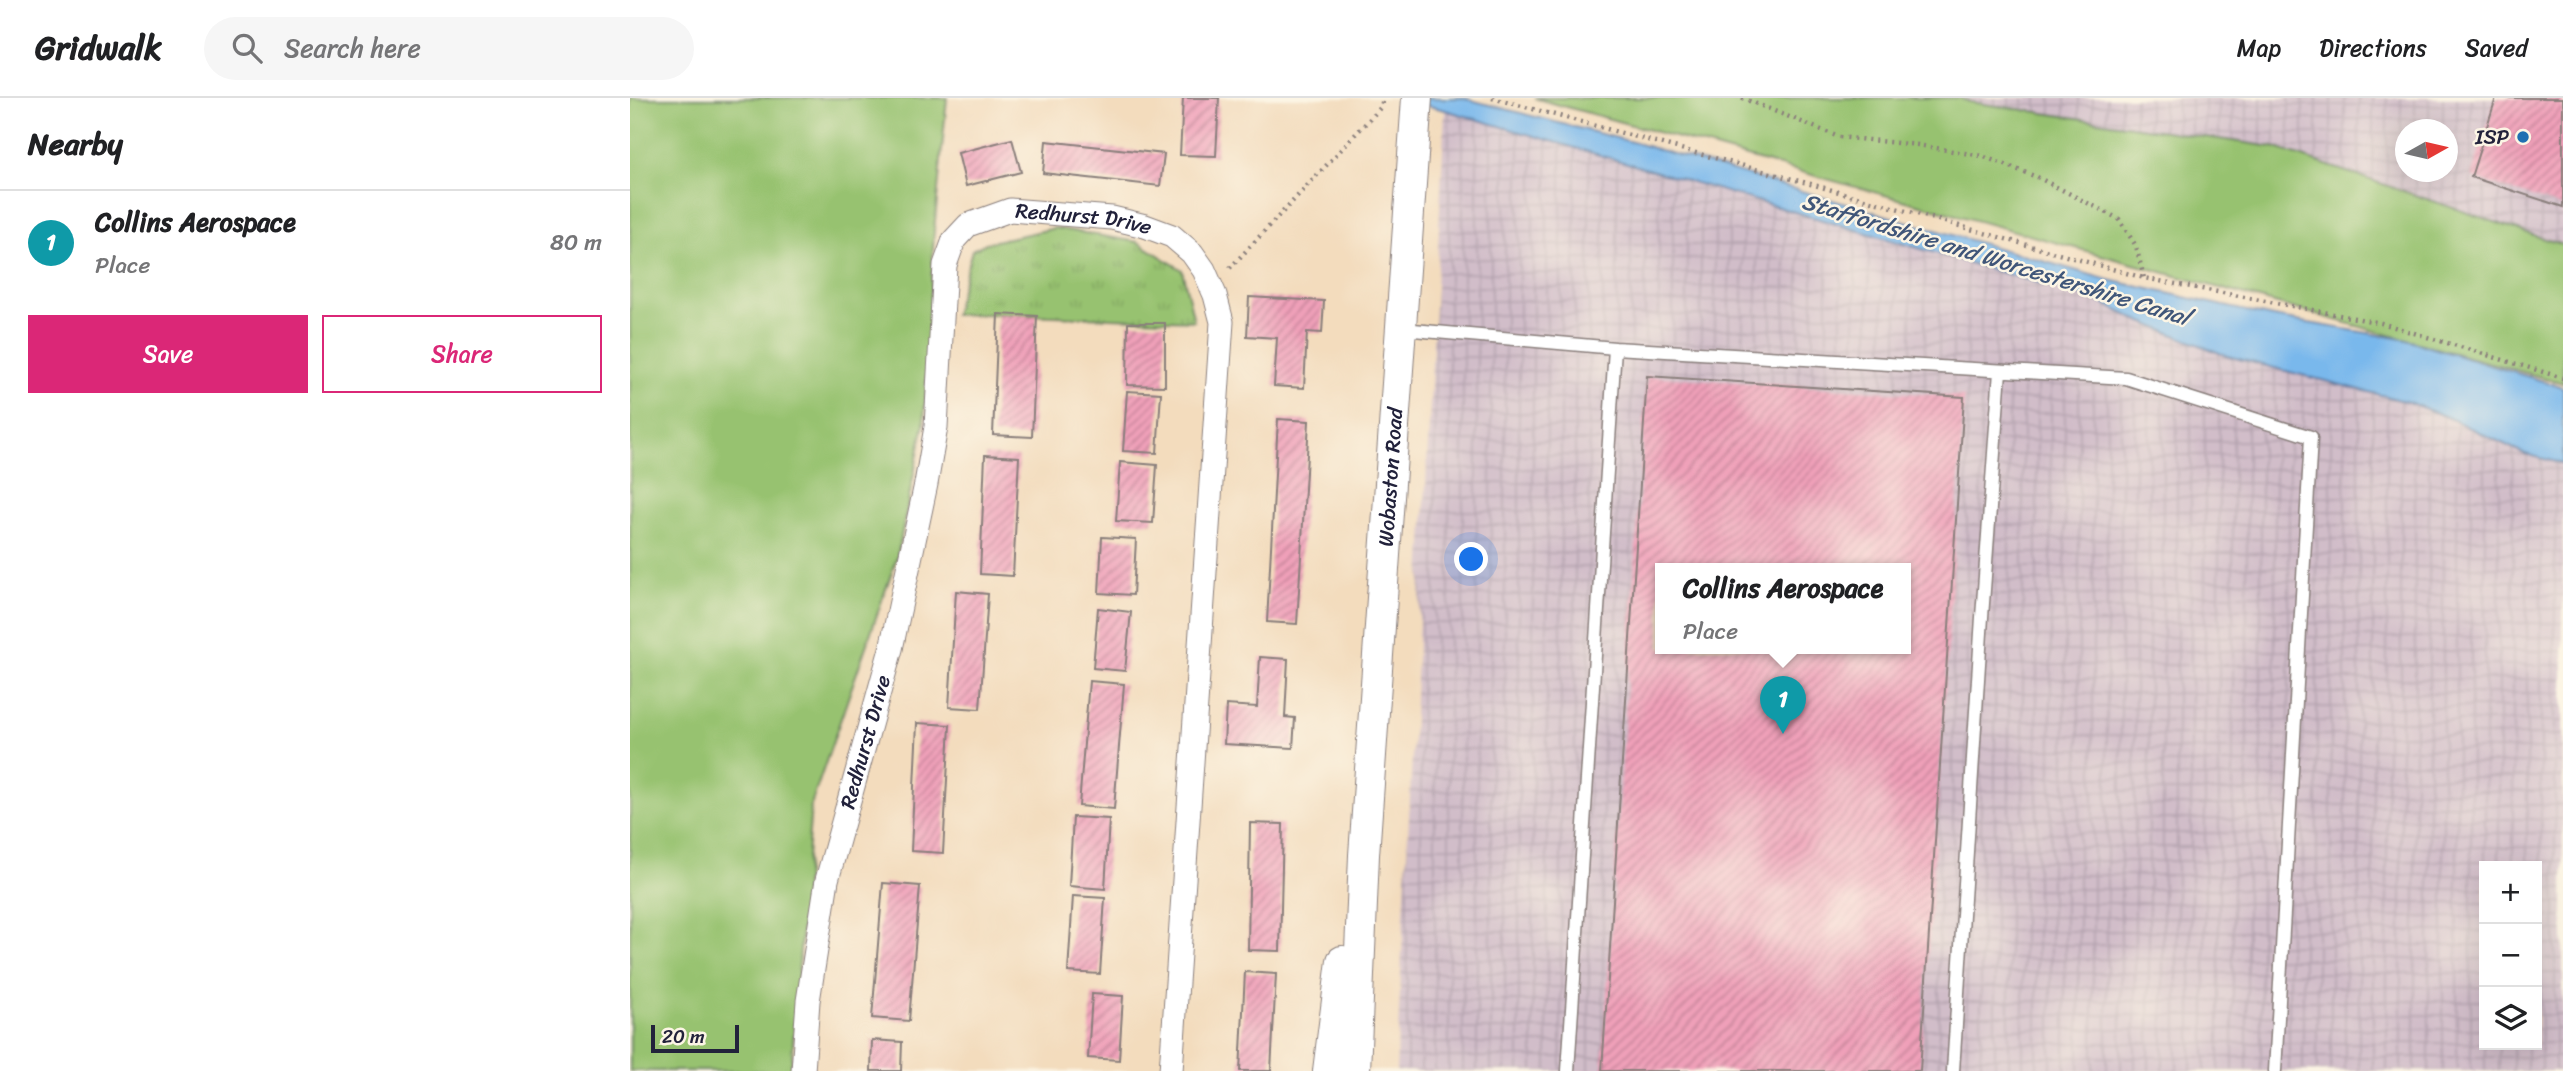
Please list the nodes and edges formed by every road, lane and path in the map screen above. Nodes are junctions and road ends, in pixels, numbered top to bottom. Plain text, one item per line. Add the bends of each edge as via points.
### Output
1 (1383, 98) edge
2 (1417, 98) edge
3 (1492, 98) edge
4 (1742, 98) edge
5 (2144, 278) junction
6 (1209, 281) junction
7 (1402, 329) junction
8 (1615, 348) junction
9 (2000, 371) junction
10 (2563, 378) edge
11 (1364, 855) junction
12 (803, 1071) edge
13 (1171, 1071) edge
14 (1328, 1071) edge
15 (1355, 1071) edge
16 (1568, 1071) edge
17 (1953, 1071) edge
18 (2275, 1071) edge

1 - 6 path via 1381,107 1228,271
2 - 7 street, Wobaston Road
3 - 5 path
4 - 5 path via 1839,137 1982,156 2036,177 2119,219 2137,246
5 - 10 path via 2381,323
6 - 12 street, Redhurst Drive via 1192,253 1172,236 1112,218 1010,210 968,225 954,240 945,265 936,427 926,484 891,649 827,880 808,1001
6 - 13 street, Redhurst Drive via 1222,322 1221,361
7 - 8 lane
7 - 11 street, Wobaston Road
8 - 9 lane
8 - 16 lane
9 - 17 lane
9 - 18 lane via 2126,378 2311,437
11 - 14 street, Wobaston Road via 1348,918
11 - 15 street, Wobaston Road

